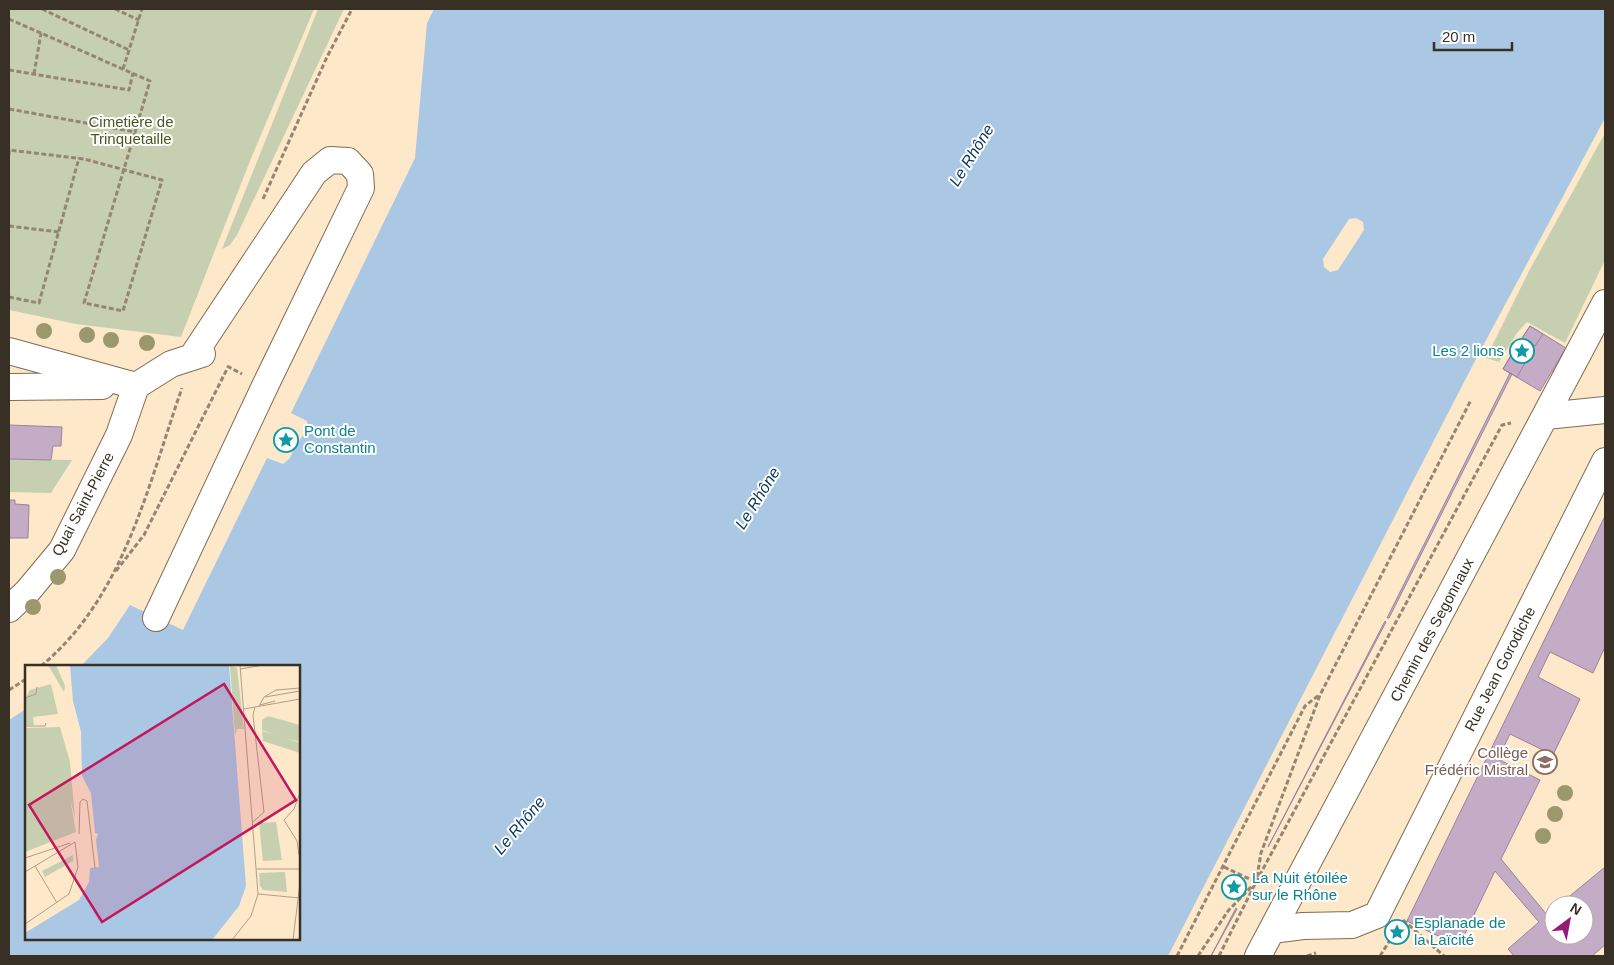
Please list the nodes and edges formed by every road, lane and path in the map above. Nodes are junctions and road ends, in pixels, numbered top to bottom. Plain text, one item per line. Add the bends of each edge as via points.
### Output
1 (42, 9) edge
2 (115, 9) edge
3 (142, 9) edge
4 (352, 9) edge
5 (9, 19) edge
6 (139, 20) junction
7 (41, 33) junction
8 (129, 50) junction
9 (123, 69) junction
10 (9, 70) edge
11 (133, 73) junction
12 (34, 74) junction
13 (9, 109) edge
14 (135, 132) junction
15 (9, 155) edge
16 (79, 158) junction
17 (124, 169) junction
18 (261, 205) dead end
19 (9, 226) edge
20 (59, 232) junction
21 (9, 297) edge
22 (1605, 303) edge
23 (9, 351) edge
24 (197, 355) junction
25 (228, 367) dead end
26 (136, 386) junction
27 (9, 387) edge
28 (1471, 400) dead end
29 (1605, 410) edge
30 (1546, 416) junction
31 (1517, 422) dead end
32 (1605, 461) edge
33 (113, 575) junction
34 (9, 608) edge
35 (156, 618) dead end
36 (43, 665) edge
37 (25, 680) edge
38 (9, 690) edge
39 (1320, 695) junction
40 (1224, 867) junction
41 (1256, 882) junction
42 (1403, 920) dead end
43 (1272, 930) junction
44 (1177, 956) edge
45 (1198, 956) edge
46 (1219, 956) edge
47 (1258, 956) edge
48 (1444, 956) edge

1 - 8 path
2 - 6 path
3 - 6 path
4 - 18 path
5 - 7 path
6 - 8 path
7 - 9 path
7 - 12 path
8 - 9 path
9 - 11 path
10 - 12 path
11 - 12 path via 129,90
11 - 14 path via 150,81
13 - 14 path
14 - 17 path
15 - 16 path via 9,150
16 - 17 path
16 - 20 path
17 - 17 path via 84,302 123,311 162,180
19 - 20 path
20 - 21 path via 39,304
22 - 30 street, Chemin des Segonnaux
23 - 26 street
24 - 26 street via 171,364
24 - 33 path
24 - 35 street via 314,172 330,160 348,161 360,174 361,188
25 - 33 path via 144,535
26 - 27 street
26 - 34 street, Quai Saint-Pierre via 119,435 62,550 28,592
28 - 39 path
29 - 30 street
30 - 43 street, Chemin des Segonnaux
31 - 41 path via 1502,425
32 - 43 street, Rue Jean Gorodiche via 1377,915 1352,925
33 - 36 path via 90,615
37 - 38 path
39 - 40 path via 1305,706
39 - 41 path via 1261,853
40 - 41 path
40 - 44 path
41 - 45 path via 1228,911
41 - 46 path
42 - 48 path
43 - 47 street, Chemin des Segonnaux

